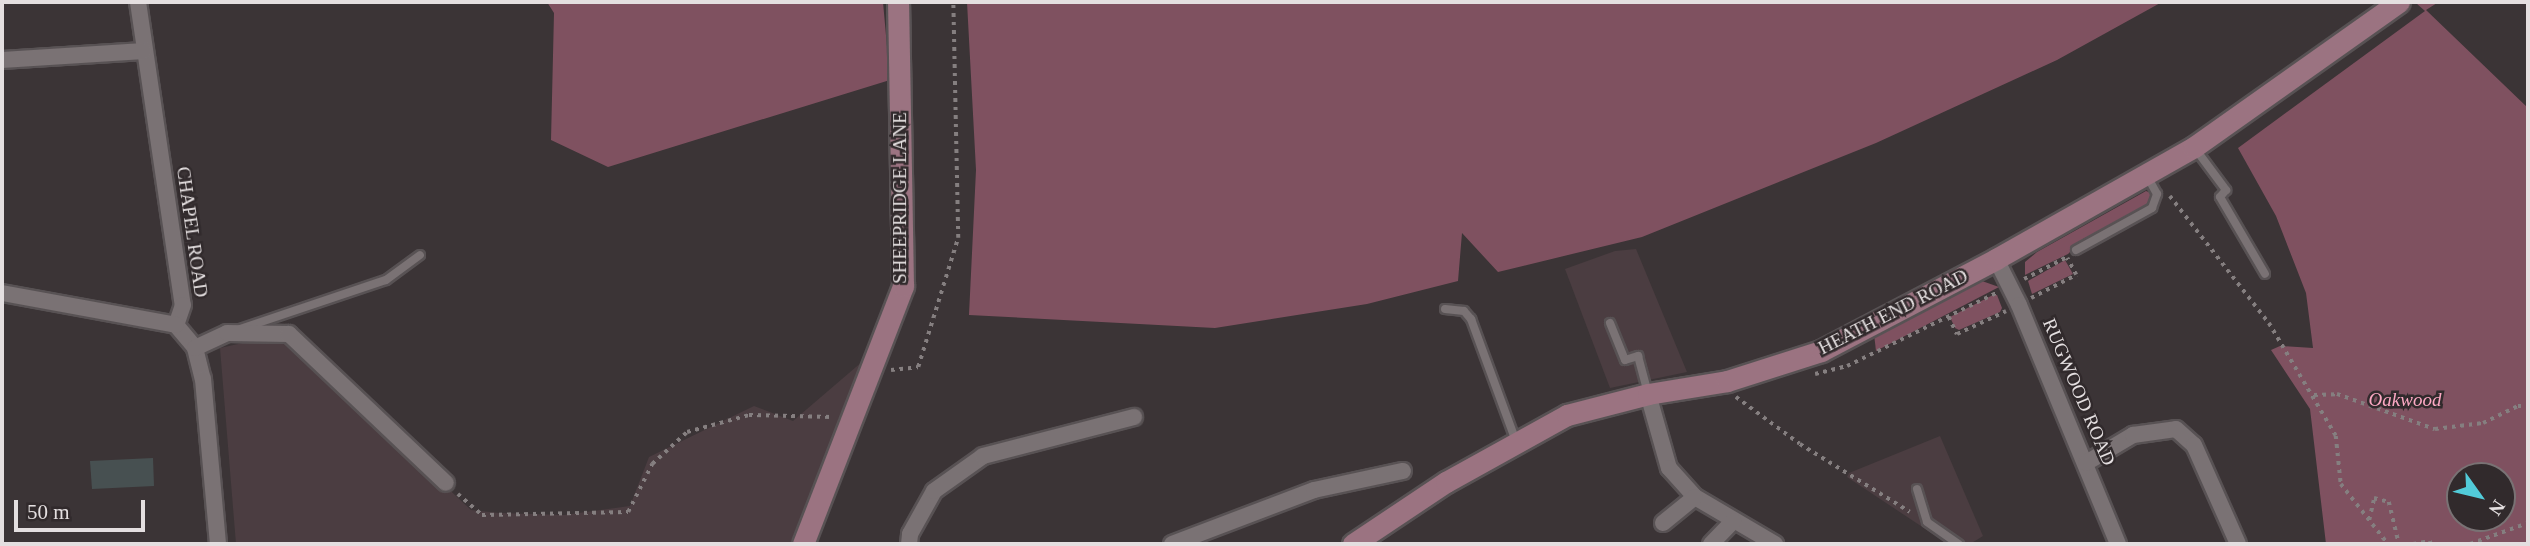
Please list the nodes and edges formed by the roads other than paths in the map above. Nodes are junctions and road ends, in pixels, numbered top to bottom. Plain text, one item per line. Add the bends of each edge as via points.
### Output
1 (138, 2) edge
2 (898, 2) edge
3 (2399, 2) edge
4 (144, 51) junction
5 (2, 60) edge
6 (2194, 147) junction
7 (2147, 176) junction
8 (2076, 250) dead end
9 (420, 255) dead end
10 (1996, 259) junction
11 (2264, 274) dead end
12 (2, 293) edge
13 (1445, 309) dead end
14 (1610, 323) dead end
15 (176, 325) junction
16 (227, 333) junction
17 (195, 348) junction
18 (1648, 394) junction
19 (1134, 417) dead end
20 (1516, 441) junction
21 (2087, 463) junction
22 (1403, 471) dead end
23 (446, 483) road end
24 (1917, 489) dead end
25 (1695, 497) junction
26 (1733, 522) junction
27 (1663, 523) dead end
28 (218, 544) edge
29 (803, 544) edge
30 (909, 544) edge
31 (1172, 544) edge
32 (1353, 544) edge
33 (1711, 544) edge
34 (1775, 544) edge
35 (1959, 544) edge
36 (2118, 544) edge
37 (2238, 544) edge

1 - 4 street, CHAPEL ROAD
2 - 29 street, SHEEPRIDGE LANE via 903,286
3 - 6 street, HEATH END ROAD
4 - 5 street
4 - 15 street, CHAPEL ROAD via 183,304
6 - 7 street, HEATH END ROAD
6 - 11 lane via 2226,190 2220,197
7 - 8 lane via 2157,194 2152,208
7 - 10 street, HEATH END ROAD
9 - 16 lane via 386,280
10 - 18 street, HEATH END ROAD via 1821,351 1785,365 1727,381
10 - 21 street, RUGWOOD ROAD
12 - 15 street
13 - 20 lane via 1464,311 1471,319
14 - 18 lane via 1625,360 1638,356
15 - 17 street
16 - 17 street
16 - 23 street via 289,334
17 - 28 street via 203,379
18 - 20 street, HEATH END ROAD via 1567,415
18 - 25 street via 1670,468
19 - 30 street via 983,456 934,491
20 - 32 street, HEATH END ROAD
21 - 36 street, RUGWOOD ROAD
21 - 37 street via 2133,435 2176,429 2194,445
22 - 31 street via 1314,490
24 - 35 lane via 1927,522
25 - 26 street
25 - 27 street
26 - 33 street
26 - 34 street

